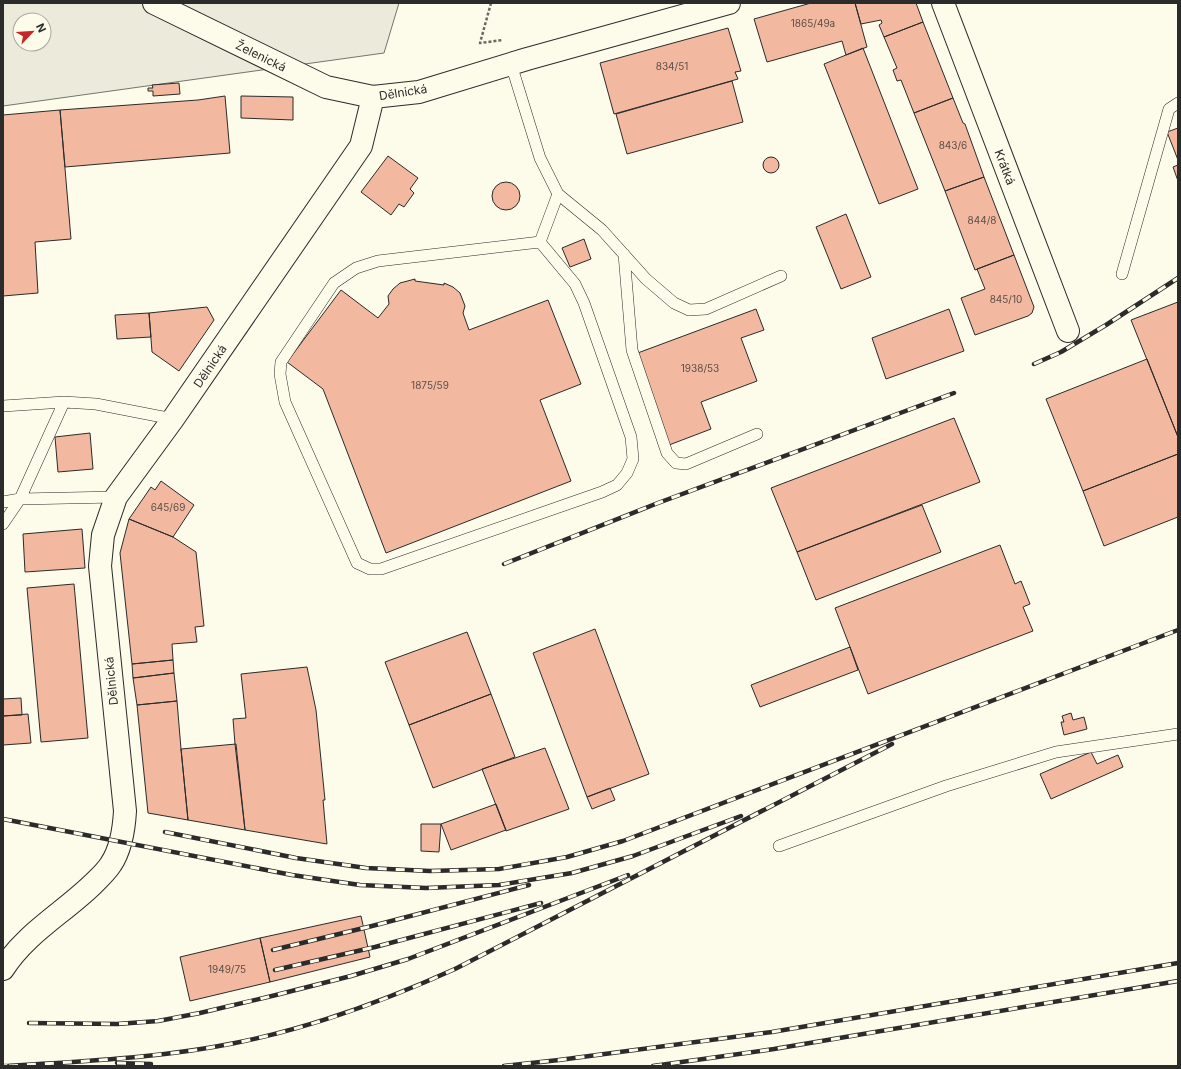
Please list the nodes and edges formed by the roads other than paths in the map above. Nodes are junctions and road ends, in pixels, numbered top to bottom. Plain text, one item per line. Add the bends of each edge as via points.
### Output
1 (154, 3) edge
2 (729, 3) edge
3 (943, 3) edge
4 (511, 64) junction
5 (373, 97) junction
6 (1178, 103) edge
7 (558, 194) junction
8 (540, 242) junction
9 (624, 254) junction
10 (1122, 274) dead end
11 (781, 276) dead end
12 (1068, 331) dead end
13 (64, 402) junction
14 (3, 406) edge
15 (173, 419) junction
16 (757, 434) dead end
17 (116, 497) junction
18 (20, 499) junction
19 (3, 502) edge
20 (3, 524) edge
21 (1178, 734) edge
22 (779, 846) dead end
23 (3, 969) edge

1 - 5 street, Želenická via 326,87
2 - 4 street, Dělnická
3 - 12 street, Krátká
4 - 5 street, Dělnická via 419,92
4 - 7 lane via 540,158
5 - 15 street, Dělnická via 361,146
6 - 10 lane via 1169,109
7 - 8 lane
7 - 9 lane via 602,230
8 - 8 lane via 378,261 356,268 334,283 281,362 280,374 285,402 357,563 370,570 381,569 602,492 617,485 627,473 633,459 631,437 584,303 575,284
9 - 11 lane via 646,279 674,304 689,310 706,309
9 - 16 lane via 632,350 666,453 676,463 686,464
13 - 14 lane
13 - 15 lane via 96,404
13 - 18 lane
15 - 17 street, Dělnická
17 - 18 lane
17 - 23 street, Dělnická via 103,535 100,566 124,811 121,841 111,864 102,876 24,943 10,957
18 - 19 lane
18 - 20 lane
21 - 22 lane via 1056,752 946,786

